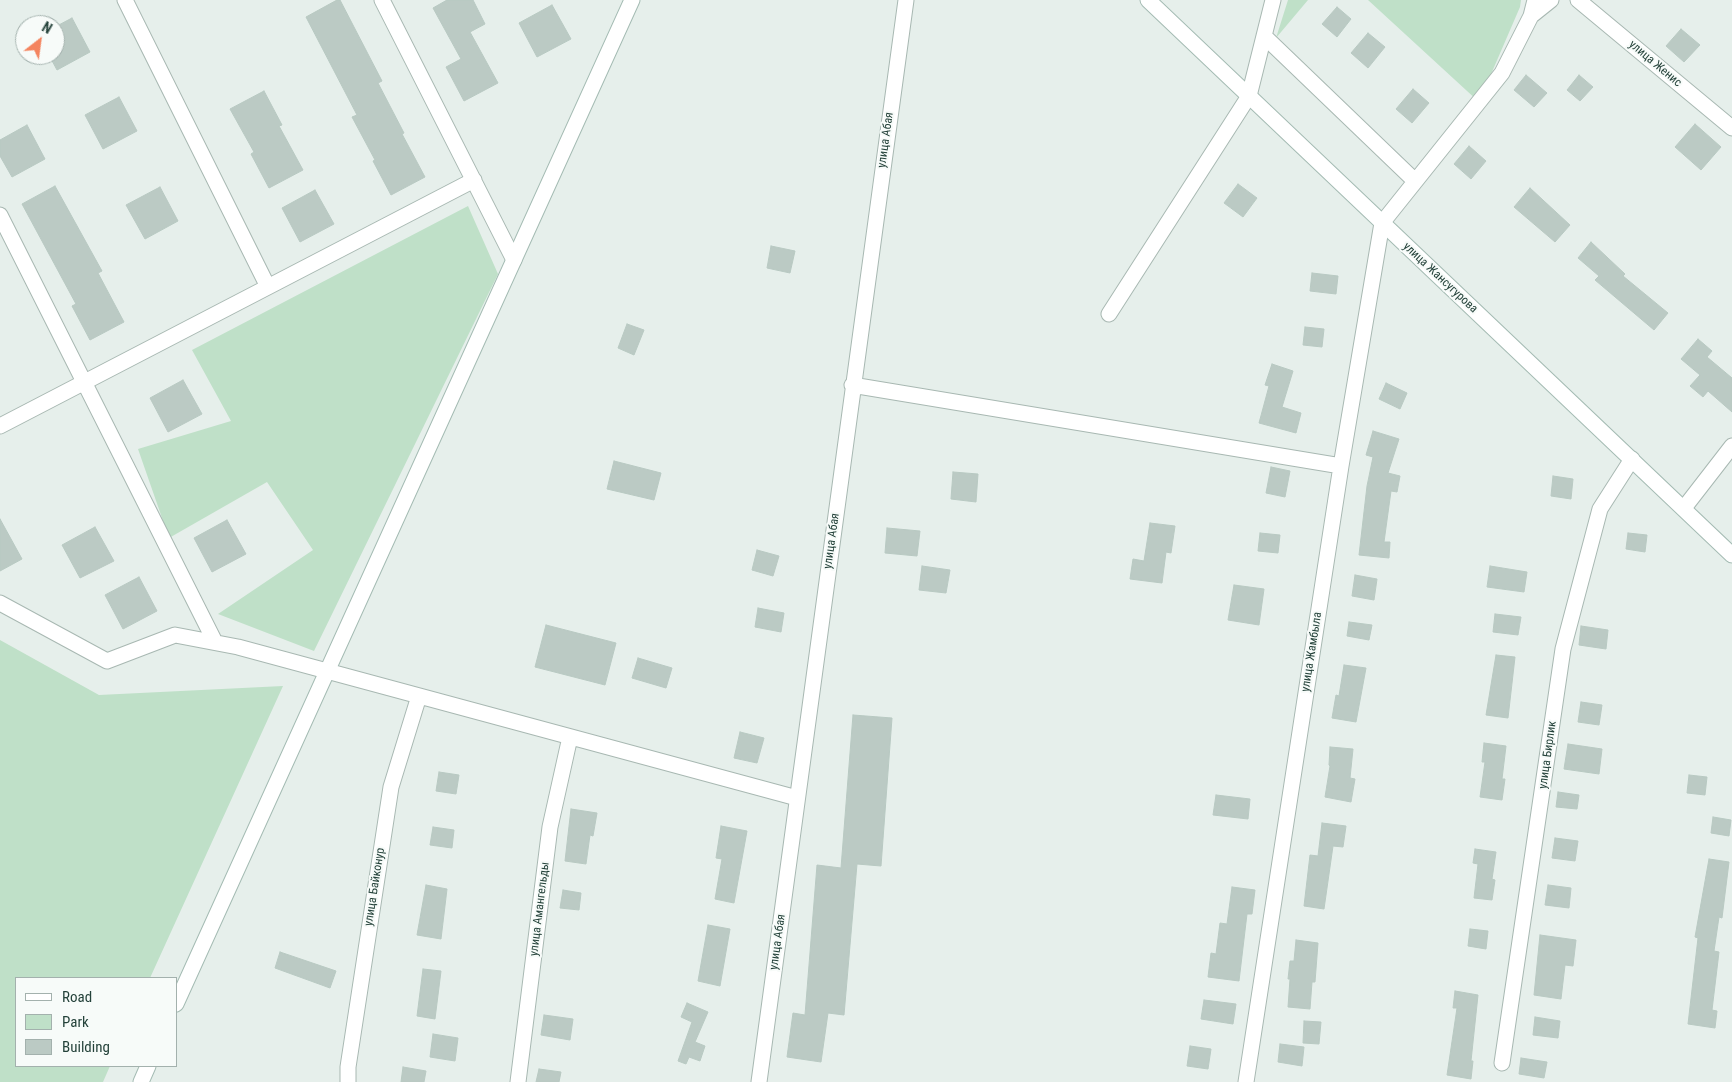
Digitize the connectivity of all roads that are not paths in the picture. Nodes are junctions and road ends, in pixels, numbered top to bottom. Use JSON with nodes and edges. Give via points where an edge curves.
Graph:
{"nodes":[{"id":1,"x":125,"y":0,"type":"edge"},
{"id":2,"x":382,"y":0,"type":"edge"},
{"id":3,"x":632,"y":0,"type":"edge"},
{"id":4,"x":906,"y":0,"type":"edge"},
{"id":5,"x":1148,"y":0,"type":"edge"},
{"id":6,"x":1273,"y":0,"type":"edge"},
{"id":7,"x":1534,"y":0,"type":"edge"},
{"id":8,"x":1552,"y":0,"type":"edge"},
{"id":9,"x":1578,"y":0,"type":"edge"},
{"id":10,"x":1532,"y":16,"type":"junction"},
{"id":11,"x":1264,"y":36,"type":"junction"},
{"id":12,"x":1249,"y":96,"type":"junction"},
{"id":13,"x":1732,"y":128,"type":"edge"},
{"id":14,"x":474,"y":180,"type":"junction"},
{"id":15,"x":1415,"y":181,"type":"junction"},
{"id":16,"x":0,"y":215,"type":"edge"},
{"id":17,"x":1382,"y":223,"type":"junction"},
{"id":18,"x":514,"y":260,"type":"junction"},
{"id":19,"x":268,"y":287,"type":"junction"},
{"id":20,"x":1109,"y":314,"type":"dead end"},
{"id":21,"x":84,"y":382,"type":"junction"},
{"id":22,"x":852,"y":385,"type":"junction"},
{"id":23,"x":0,"y":426,"type":"edge"},
{"id":24,"x":1732,"y":446,"type":"edge"},
{"id":25,"x":1632,"y":459,"type":"junction"},
{"id":26,"x":1341,"y":466,"type":"junction"},
{"id":27,"x":1684,"y":508,"type":"junction"},
{"id":28,"x":1732,"y":554,"type":"edge"},
{"id":29,"x":0,"y":603,"type":"edge"},
{"id":30,"x":215,"y":642,"type":"junction"},
{"id":31,"x":328,"y":671,"type":"junction"},
{"id":32,"x":418,"y":696,"type":"junction"},
{"id":33,"x":570,"y":737,"type":"junction"},
{"id":34,"x":797,"y":798,"type":"junction"},
{"id":35,"x":178,"y":1000,"type":"edge"},
{"id":36,"x":1502,"y":1063,"type":"dead end"},
{"id":37,"x":148,"y":1067,"type":"edge"},
{"id":38,"x":141,"y":1082,"type":"edge"},
{"id":39,"x":348,"y":1082,"type":"edge"},
{"id":40,"x":518,"y":1082,"type":"edge"},
{"id":41,"x":759,"y":1082,"type":"edge"},
{"id":42,"x":1246,"y":1082,"type":"edge"}],
"edges":[{"from":1,"to":19,"type":"street"},
{"from":2,"to":14,"type":"street"},
{"from":3,"to":18,"type":"street"},
{"from":4,"to":22,"type":"street","name":"улица Абая"},
{"from":5,"to":12,"type":"street","name":"улица Жансугурова"},
{"from":6,"to":11,"type":"street"},
{"from":7,"to":10,"type":"street"},
{"from":8,"to":10,"type":"street"},
{"from":9,"to":13,"type":"street","name":"улица Женис"},
{"from":10,"to":15,"type":"street","via":[[1502,73]]},
{"from":11,"to":12,"type":"street"},
{"from":11,"to":15,"type":"street"},
{"from":12,"to":17,"type":"street","name":"улица Жансугурова"},
{"from":12,"to":20,"type":"street"},
{"from":14,"to":18,"type":"street"},
{"from":14,"to":19,"type":"street"},
{"from":15,"to":17,"type":"street"},
{"from":16,"to":21,"type":"street"},
{"from":17,"to":25,"type":"street","name":"улица Жансугурова"},
{"from":17,"to":26,"type":"street","name":"улица Жамбыла"},
{"from":18,"to":31,"type":"street"},
{"from":19,"to":21,"type":"street"},
{"from":21,"to":23,"type":"street"},
{"from":21,"to":30,"type":"street"},
{"from":22,"to":26,"type":"street"},
{"from":22,"to":34,"type":"street","name":"улица Абая"},
{"from":24,"to":27,"type":"street"},
{"from":25,"to":27,"type":"street","name":"улица Жансугурова"},
{"from":25,"to":36,"type":"street","name":"улица Бирлик","via":[[1600,509],[1563,649]]},
{"from":26,"to":42,"type":"street","name":"улица Жамбыла"},
{"from":27,"to":28,"type":"street","name":"улица Жансугурова"},
{"from":29,"to":30,"type":"street","via":[[107,661],[175,635]]},
{"from":30,"to":31,"type":"street"},
{"from":31,"to":32,"type":"street"},
{"from":31,"to":35,"type":"street"},
{"from":32,"to":33,"type":"street"},
{"from":32,"to":39,"type":"street","name":"улица Байконур","via":[[391,787]]},
{"from":33,"to":34,"type":"street"},
{"from":33,"to":40,"type":"street","name":"улица Амангельды","via":[[550,827]]},
{"from":34,"to":41,"type":"street","name":"улица Абая"},
{"from":37,"to":38,"type":"street"}]}
